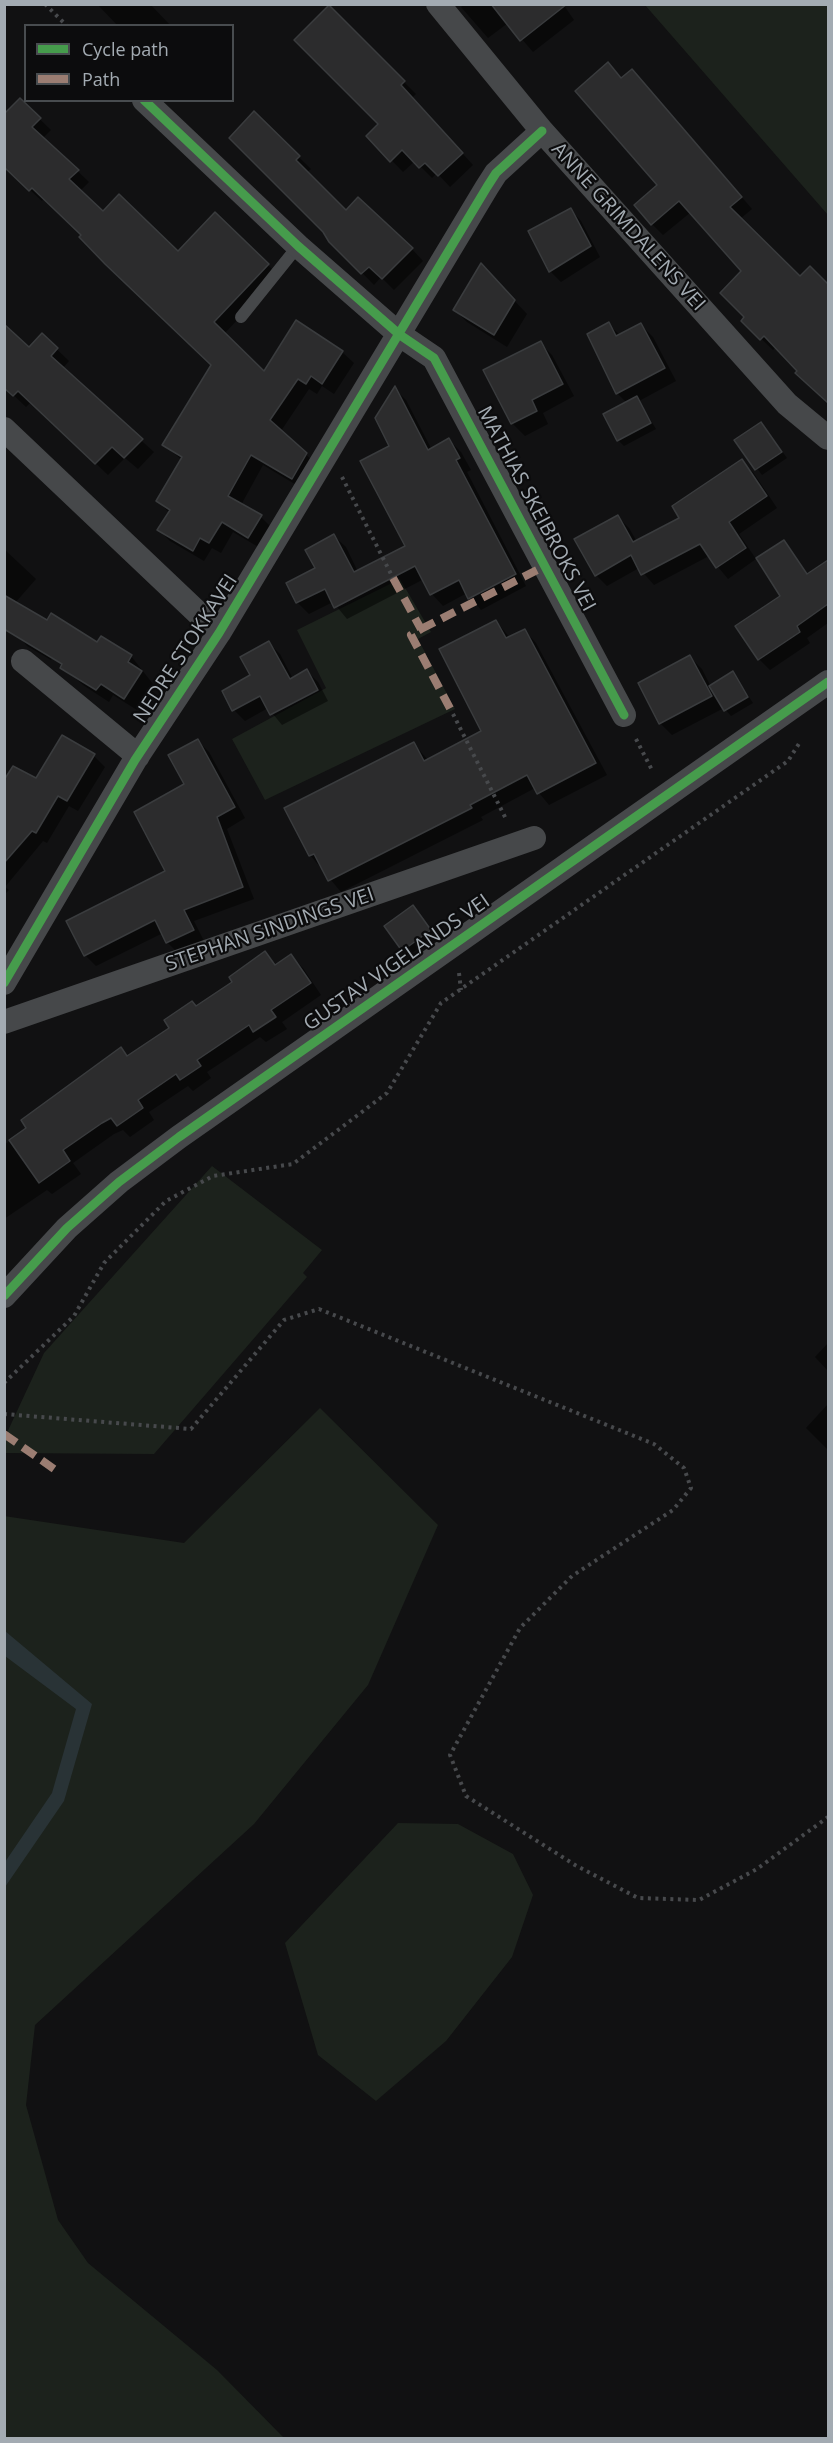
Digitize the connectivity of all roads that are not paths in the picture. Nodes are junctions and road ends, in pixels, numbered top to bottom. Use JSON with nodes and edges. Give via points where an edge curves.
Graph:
{"nodes":[{"id":1,"x":438,"y":4,"type":"edge"},
{"id":2,"x":146,"y":102,"type":"edge"},
{"id":3,"x":542,"y":131,"type":"junction"},
{"id":4,"x":298,"y":246,"type":"junction"},
{"id":5,"x":241,"y":316,"type":"dead end"},
{"id":6,"x":400,"y":335,"type":"junction"},
{"id":7,"x":4,"y":429,"type":"edge"},
{"id":8,"x":828,"y":438,"type":"edge"},
{"id":9,"x":219,"y":633,"type":"junction"},
{"id":10,"x":23,"y":661,"type":"dead end"},
{"id":11,"x":828,"y":682,"type":"edge"},
{"id":12,"x":624,"y":715,"type":"road end"},
{"id":13,"x":138,"y":756,"type":"junction"},
{"id":14,"x":526,"y":841,"type":"road end"},
{"id":15,"x":4,"y":983,"type":"edge"},
{"id":16,"x":4,"y":1022,"type":"edge"},
{"id":17,"x":4,"y":1296,"type":"edge"}],
"edges":[{"from":1,"to":3,"type":"street","name":"ANNE GRIMDALENS VEI"},
{"from":2,"to":4,"type":"street"},
{"from":3,"to":6,"type":"street","name":"NEDRE STOKKAVEI","via":[[496,173]]},
{"from":3,"to":8,"type":"street","name":"ANNE GRIMDALENS VEI","via":[[787,404]]},
{"from":4,"to":5,"type":"lane"},
{"from":4,"to":6,"type":"street"},
{"from":6,"to":9,"type":"street","name":"NEDRE STOKKAVEI"},
{"from":6,"to":12,"type":"street","name":"MATHIAS SKEIBROKS VEI","via":[[434,357]]},
{"from":7,"to":9,"type":"street","name":"NEDRE STOKKAVEI"},
{"from":9,"to":13,"type":"street","name":"NEDRE STOKKAVEI"},
{"from":10,"to":13,"type":"street","name":"NEDRE STOKKAVEI"},
{"from":11,"to":17,"type":"street","name":"GUSTAV VIGELANDS VEI","via":[[179,1137],[67,1228]]},
{"from":13,"to":15,"type":"street","name":"NEDRE STOKKAVEI"},
{"from":14,"to":16,"type":"street","name":"STEPHAN SINDINGS VEI"}]}
